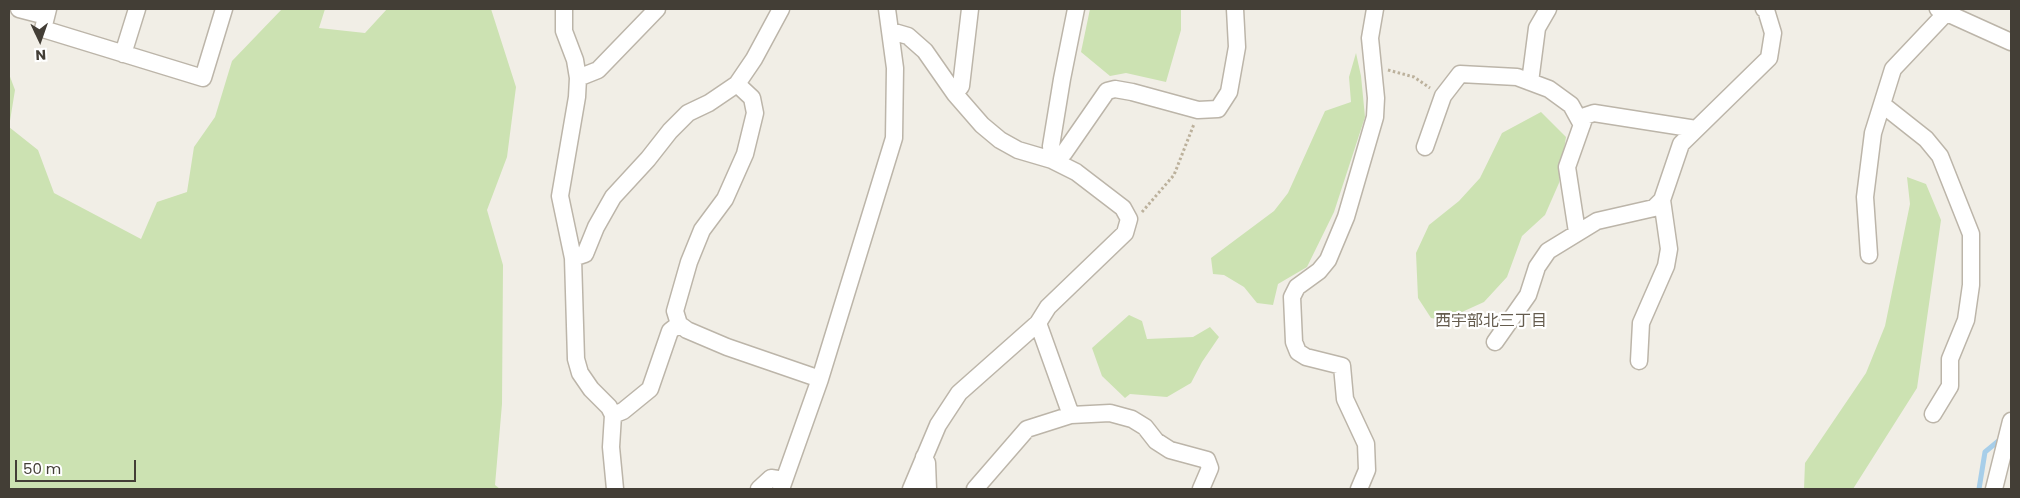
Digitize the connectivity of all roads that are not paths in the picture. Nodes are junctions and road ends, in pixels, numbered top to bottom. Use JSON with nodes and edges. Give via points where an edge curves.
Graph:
{"nodes":[{"id":1,"x":19,"y":9,"type":"edge"},
{"id":2,"x":137,"y":9,"type":"edge"},
{"id":3,"x":224,"y":9,"type":"edge"},
{"id":4,"x":564,"y":9,"type":"edge"},
{"id":5,"x":657,"y":9,"type":"edge"},
{"id":6,"x":781,"y":9,"type":"edge"},
{"id":7,"x":887,"y":9,"type":"edge"},
{"id":8,"x":970,"y":9,"type":"edge"},
{"id":9,"x":1076,"y":9,"type":"edge"},
{"id":10,"x":1235,"y":9,"type":"edge"},
{"id":11,"x":1375,"y":9,"type":"edge"},
{"id":12,"x":1548,"y":9,"type":"edge"},
{"id":13,"x":1764,"y":9,"type":"edge"},
{"id":14,"x":1942,"y":11,"type":"edge"},
{"id":15,"x":47,"y":12,"type":"edge"},
{"id":16,"x":891,"y":31,"type":"junction"},
{"id":17,"x":2011,"y":42,"type":"edge"},
{"id":18,"x":123,"y":54,"type":"junction"},
{"id":19,"x":578,"y":78,"type":"junction"},
{"id":20,"x":1530,"y":82,"type":"junction"},
{"id":21,"x":737,"y":84,"type":"junction"},
{"id":22,"x":955,"y":94,"type":"junction"},
{"id":23,"x":1883,"y":105,"type":"junction"},
{"id":24,"x":1582,"y":125,"type":"junction"},
{"id":25,"x":1696,"y":129,"type":"junction"},
{"id":26,"x":1425,"y":147,"type":"dead end"},
{"id":27,"x":1052,"y":160,"type":"junction"},
{"id":28,"x":1662,"y":200,"type":"junction"},
{"id":29,"x":1577,"y":232,"type":"junction"},
{"id":30,"x":1869,"y":255,"type":"dead end"},
{"id":31,"x":574,"y":258,"type":"junction"},
{"id":32,"x":1038,"y":323,"type":"junction"},
{"id":33,"x":679,"y":324,"type":"junction"},
{"id":34,"x":1495,"y":342,"type":"dead end"},
{"id":35,"x":1639,"y":361,"type":"dead end"},
{"id":36,"x":820,"y":380,"type":"junction"},
{"id":37,"x":1933,"y":414,"type":"dead end"},
{"id":38,"x":613,"y":415,"type":"junction"},
{"id":39,"x":1071,"y":415,"type":"junction"},
{"id":40,"x":2011,"y":421,"type":"edge"},
{"id":41,"x":924,"y":457,"type":"junction"},
{"id":42,"x":783,"y":485,"type":"edge"},
{"id":43,"x":615,"y":489,"type":"edge"},
{"id":44,"x":759,"y":489,"type":"edge"},
{"id":45,"x":911,"y":489,"type":"edge"},
{"id":46,"x":928,"y":489,"type":"edge"},
{"id":47,"x":975,"y":489,"type":"edge"},
{"id":48,"x":1201,"y":489,"type":"edge"},
{"id":49,"x":1359,"y":489,"type":"edge"},
{"id":50,"x":1994,"y":489,"type":"edge"}],
"edges":[{"from":1,"to":15,"type":"street"},
{"from":2,"to":18,"type":"street"},
{"from":3,"to":18,"type":"street","via":[[203,78]]},
{"from":4,"to":19,"type":"street","via":[[564,31]]},
{"from":5,"to":19,"type":"street","via":[[598,70]]},
{"from":6,"to":21,"type":"street","via":[[754,60]]},
{"from":7,"to":16,"type":"street"},
{"from":8,"to":22,"type":"street","via":[[961,86]]},
{"from":9,"to":27,"type":"street","via":[[1051,146]]},
{"from":10,"to":27,"type":"street","via":[[1238,47],[1229,92],[1218,109],[1198,110],[1132,92],[1107,91],[1064,153]]},
{"from":11,"to":49,"type":"street","via":[[1370,38],[1375,117],[1346,217],[1328,260],[1297,287],[1292,297],[1294,342],[1298,352],[1306,358],[1342,366],[1345,399],[1366,444],[1367,470]]},
{"from":12,"to":20,"type":"street","via":[[1537,28]]},
{"from":13,"to":25,"type":"street","via":[[1774,33],[1769,58]]},
{"from":14,"to":17,"type":"street"},
{"from":14,"to":23,"type":"street","via":[[1893,69]]},
{"from":15,"to":18,"type":"street","via":[[43,29]]},
{"from":16,"to":22,"type":"street","via":[[908,36],[925,51]]},
{"from":16,"to":36,"type":"street","via":[[896,103],[894,138]]},
{"from":19,"to":31,"type":"street","via":[[560,196]]},
{"from":20,"to":24,"type":"street","via":[[1549,89],[1571,105]]},
{"from":20,"to":26,"type":"street","via":[[1517,77],[1460,74],[1443,96]]},
{"from":21,"to":31,"type":"street","via":[[688,113],[670,131],[613,197],[585,254]]},
{"from":21,"to":33,"type":"street","via":[[752,98],[755,113],[745,154],[729,190],[702,230],[689,262],[676,304]]},
{"from":22,"to":27,"type":"street","via":[[1000,140],[1018,150]]},
{"from":23,"to":30,"type":"street","via":[[1873,133],[1866,197]]},
{"from":23,"to":37,"type":"street","via":[[1926,140],[1940,156],[1971,234],[1971,285],[1966,320],[1950,359],[1950,386]]},
{"from":24,"to":25,"type":"street","via":[[1585,116],[1594,113]]},
{"from":24,"to":29,"type":"street","via":[[1567,167]]},
{"from":25,"to":28,"type":"street","via":[[1681,144]]},
{"from":27,"to":32,"type":"street","via":[[1084,178],[1123,208],[1129,219],[1125,232],[1048,307]]},
{"from":28,"to":29,"type":"street","via":[[1654,208],[1597,221]]},
{"from":28,"to":35,"type":"street","via":[[1668,249],[1666,266],[1641,323]]},
{"from":29,"to":34,"type":"street","via":[[1548,251],[1537,267],[1528,295]]},
{"from":31,"to":38,"type":"street","via":[[576,359],[580,373]]},
{"from":32,"to":39,"type":"street"},
{"from":32,"to":41,"type":"street","via":[[959,393],[938,425]]},
{"from":33,"to":36,"type":"street","via":[[727,347]]},
{"from":33,"to":38,"type":"street","via":[[670,331],[650,390]]},
{"from":36,"to":42,"type":"street"},
{"from":38,"to":43,"type":"street","via":[[611,447]]},
{"from":39,"to":47,"type":"street","via":[[1027,429]]},
{"from":39,"to":48,"type":"street","via":[[1110,413],[1132,419],[1170,450],[1207,460],[1210,468]]},
{"from":40,"to":50,"type":"street"},
{"from":41,"to":45,"type":"street"},
{"from":41,"to":46,"type":"street"},
{"from":42,"to":44,"type":"street","via":[[771,478]]}]}
